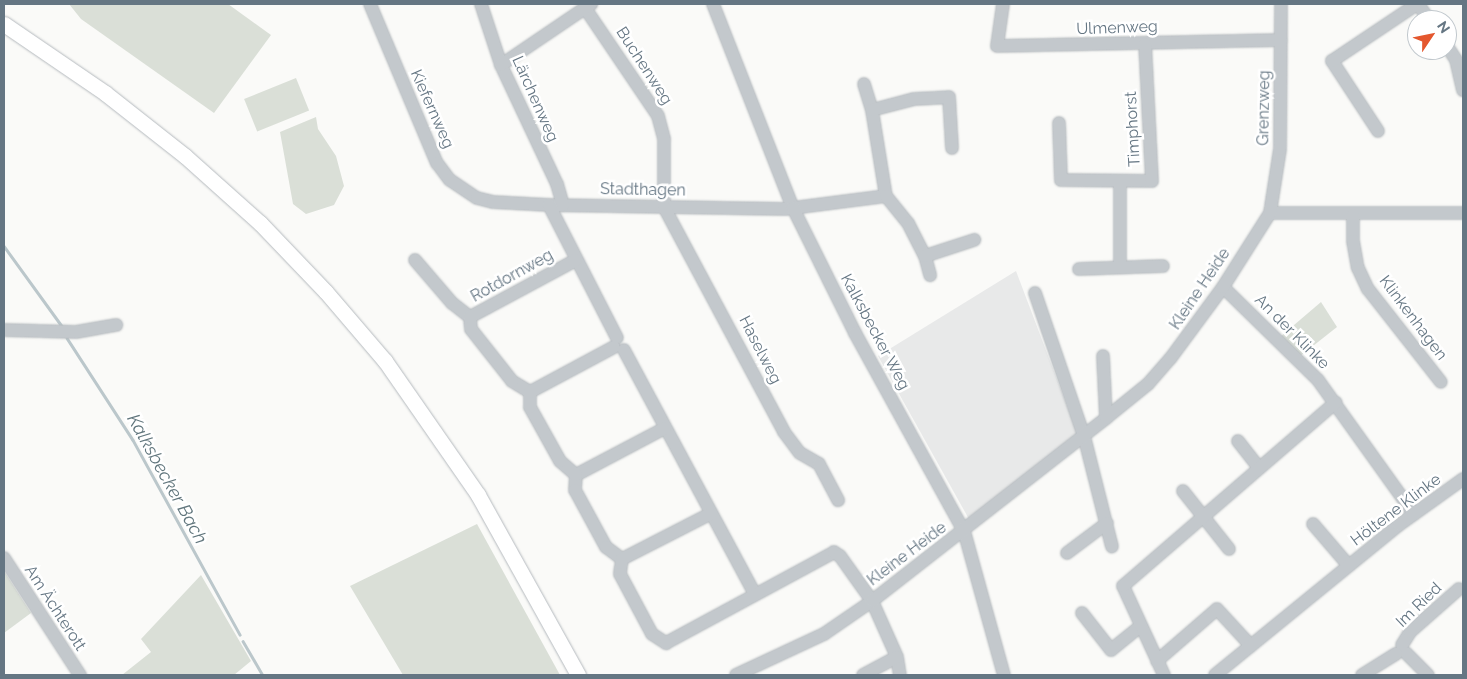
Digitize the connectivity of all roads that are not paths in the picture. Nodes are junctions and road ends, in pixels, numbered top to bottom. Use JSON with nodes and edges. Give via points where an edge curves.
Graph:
{"nodes":[{"id":1,"x":370,"y":4,"type":"edge"},
{"id":2,"x":481,"y":4,"type":"edge"},
{"id":3,"x":713,"y":4,"type":"edge"},
{"id":4,"x":1003,"y":4,"type":"edge"},
{"id":5,"x":1281,"y":4,"type":"edge"},
{"id":6,"x":1418,"y":4,"type":"edge"},
{"id":7,"x":588,"y":6,"type":"edge"},
{"id":8,"x":4,"y":24,"type":"edge"},
{"id":9,"x":1281,"y":40,"type":"junction"},
{"id":10,"x":1145,"y":44,"type":"junction"},
{"id":11,"x":1460,"y":58,"type":"edge"},
{"id":12,"x":501,"y":65,"type":"junction"},
{"id":13,"x":864,"y":84,"type":"dead end"},
{"id":14,"x":1463,"y":90,"type":"edge"},
{"id":15,"x":872,"y":110,"type":"junction"},
{"id":16,"x":1059,"y":123,"type":"dead end"},
{"id":17,"x":1378,"y":131,"type":"dead end"},
{"id":18,"x":952,"y":148,"type":"dead end"},
{"id":19,"x":1120,"y":180,"type":"junction"},
{"id":20,"x":886,"y":196,"type":"junction"},
{"id":21,"x":493,"y":202,"type":"joint"},
{"id":22,"x":549,"y":205,"type":"junction"},
{"id":23,"x":563,"y":205,"type":"junction"},
{"id":24,"x":664,"y":207,"type":"junction"},
{"id":25,"x":793,"y":208,"type":"junction"},
{"id":26,"x":1270,"y":213,"type":"junction"},
{"id":27,"x":1463,"y":213,"type":"edge"},
{"id":28,"x":1354,"y":214,"type":"junction"},
{"id":29,"x":974,"y":240,"type":"dead end"},
{"id":30,"x":925,"y":256,"type":"junction"},
{"id":31,"x":415,"y":260,"type":"dead end"},
{"id":32,"x":576,"y":260,"type":"junction"},
{"id":33,"x":1163,"y":266,"type":"dead end"},
{"id":34,"x":1120,"y":267,"type":"junction"},
{"id":35,"x":1079,"y":269,"type":"dead end"},
{"id":36,"x":930,"y":274,"type":"dead end"},
{"id":37,"x":1223,"y":287,"type":"junction"},
{"id":38,"x":1035,"y":293,"type":"dead end"},
{"id":39,"x":470,"y":318,"type":"junction"},
{"id":40,"x":116,"y":326,"type":"dead end"},
{"id":41,"x":4,"y":330,"type":"edge"},
{"id":42,"x":619,"y":345,"type":"junction"},
{"id":43,"x":1103,"y":356,"type":"dead end"},
{"id":44,"x":1441,"y":382,"type":"dead end"},
{"id":45,"x":530,"y":392,"type":"junction"},
{"id":46,"x":1336,"y":402,"type":"junction"},
{"id":47,"x":1106,"y":418,"type":"junction"},
{"id":48,"x":666,"y":428,"type":"junction"},
{"id":49,"x":1084,"y":436,"type":"junction"},
{"id":50,"x":1238,"y":441,"type":"dead end"},
{"id":51,"x":1259,"y":468,"type":"junction"},
{"id":52,"x":576,"y":475,"type":"junction"},
{"id":53,"x":1463,"y":479,"type":"edge"},
{"id":54,"x":1183,"y":491,"type":"dead end"},
{"id":55,"x":838,"y":500,"type":"dead end"},
{"id":56,"x":710,"y":514,"type":"junction"},
{"id":57,"x":1414,"y":514,"type":"junction"},
{"id":58,"x":1202,"y":517,"type":"junction"},
{"id":59,"x":1107,"y":523,"type":"junction"},
{"id":60,"x":1313,"y":524,"type":"dead end"},
{"id":61,"x":964,"y":531,"type":"junction"},
{"id":62,"x":1112,"y":547,"type":"dead end"},
{"id":63,"x":1230,"y":549,"type":"dead end"},
{"id":64,"x":1067,"y":553,"type":"dead end"},
{"id":65,"x":4,"y":558,"type":"edge"},
{"id":66,"x":622,"y":559,"type":"junction"},
{"id":67,"x":1349,"y":566,"type":"junction"},
{"id":68,"x":1459,"y":589,"type":"dead end"},
{"id":69,"x":755,"y":594,"type":"junction"},
{"id":70,"x":872,"y":601,"type":"junction"},
{"id":71,"x":1082,"y":613,"type":"dead end"},
{"id":72,"x":1141,"y":626,"type":"junction"},
{"id":73,"x":1251,"y":646,"type":"junction"},
{"id":74,"x":1401,"y":651,"type":"junction"},
{"id":75,"x":897,"y":657,"type":"junction"},
{"id":76,"x":1157,"y":661,"type":"junction"},
{"id":77,"x":80,"y":675,"type":"edge"},
{"id":78,"x":578,"y":675,"type":"edge"},
{"id":79,"x":736,"y":675,"type":"edge"},
{"id":80,"x":863,"y":675,"type":"edge"},
{"id":81,"x":900,"y":675,"type":"edge"},
{"id":82,"x":1004,"y":675,"type":"edge"},
{"id":83,"x":1164,"y":675,"type":"edge"},
{"id":84,"x":1216,"y":675,"type":"edge"},
{"id":85,"x":1362,"y":675,"type":"edge"},
{"id":86,"x":1428,"y":675,"type":"edge"}],
"edges":[{"from":1,"to":21,"type":"street","name":"Kiefernweg","via":[[437,163],[463,192]]},
{"from":2,"to":12,"type":"street","name":"Lärchenweg"},
{"from":3,"to":25,"type":"street","name":"Kalksbecker Weg"},
{"from":4,"to":10,"type":"street","name":"Ulmenweg","via":[[998,46]]},
{"from":5,"to":9,"type":"street","name":"Grenzweg"},
{"from":6,"to":17,"type":"street","via":[[1332,61]]},
{"from":7,"to":12,"type":"street"},
{"from":7,"to":24,"type":"street","name":"Buchenweg","via":[[658,116],[664,139]]},
{"from":8,"to":78,"type":"main road","via":[[105,93],[186,156],[260,223],[326,292],[385,361],[473,487]]},
{"from":9,"to":10,"type":"street","name":"Ulmenweg"},
{"from":9,"to":26,"type":"street","name":"Grenzweg","via":[[1280,149]]},
{"from":10,"to":19,"type":"street","name":"Timphorst","via":[[1152,181]]},
{"from":11,"to":14,"type":"street"},
{"from":12,"to":23,"type":"street","name":"Lärchenweg","via":[[557,184]]},
{"from":13,"to":15,"type":"street"},
{"from":15,"to":18,"type":"street","via":[[914,98],[949,97]]},
{"from":15,"to":20,"type":"street"},
{"from":16,"to":19,"type":"street","name":"Timphorst","via":[[1061,180]]},
{"from":19,"to":34,"type":"street","name":"Timphorst"},
{"from":20,"to":25,"type":"street","name":"Stadthagen"},
{"from":20,"to":30,"type":"street","via":[[908,223]]},
{"from":21,"to":22,"type":"street","name":"Stadthagen"},
{"from":22,"to":23,"type":"street","name":"Stadthagen"},
{"from":22,"to":32,"type":"street","name":"Rotdornweg"},
{"from":23,"to":24,"type":"street","name":"Stadthagen"},
{"from":24,"to":25,"type":"street","name":"Stadthagen"},
{"from":24,"to":55,"type":"street","name":"Haselweg","via":[[784,432],[800,452],[819,464]]},
{"from":25,"to":61,"type":"street","name":"Kalksbecker Weg","via":[[855,333]]},
{"from":26,"to":28,"type":"street"},
{"from":26,"to":37,"type":"street","name":"Kleine Heide"},
{"from":27,"to":28,"type":"street"},
{"from":28,"to":44,"type":"street","name":"Klinkenhagen","via":[[1353,241],[1358,268],[1368,289]]},
{"from":29,"to":30,"type":"street"},
{"from":30,"to":36,"type":"street"},
{"from":31,"to":39,"type":"street","via":[[452,303]]},
{"from":32,"to":39,"type":"street","name":"Rotdornweg"},
{"from":32,"to":42,"type":"street","name":"Rotdornweg"},
{"from":33,"to":34,"type":"street"},
{"from":34,"to":35,"type":"street"},
{"from":37,"to":46,"type":"street","name":"An der Klinke","via":[[1298,359]]},
{"from":37,"to":47,"type":"street","name":"Kleine Heide","via":[[1165,366]]},
{"from":38,"to":49,"type":"street"},
{"from":39,"to":45,"type":"street","name":"Rotdornweg","via":[[471,328],[506,373]]},
{"from":40,"to":41,"type":"street","via":[[76,332]]},
{"from":42,"to":45,"type":"street"},
{"from":42,"to":48,"type":"street","name":"Rotdornweg"},
{"from":43,"to":47,"type":"street"},
{"from":45,"to":52,"type":"street","via":[[530,407],[555,453]]},
{"from":46,"to":51,"type":"street"},
{"from":46,"to":57,"type":"street","name":"An der Klinke"},
{"from":47,"to":49,"type":"street","name":"Kleine Heide"},
{"from":48,"to":52,"type":"street"},
{"from":48,"to":56,"type":"street","name":"Rotdornweg"},
{"from":49,"to":59,"type":"street"},
{"from":49,"to":61,"type":"street","name":"Kleine Heide"},
{"from":50,"to":51,"type":"street"},
{"from":51,"to":58,"type":"street"},
{"from":52,"to":66,"type":"street","via":[[575,490],[606,547]]},
{"from":53,"to":57,"type":"street","name":"Höltene Klinke"},
{"from":54,"to":58,"type":"street"},
{"from":56,"to":66,"type":"street"},
{"from":56,"to":69,"type":"street","name":"Rotdornweg"},
{"from":57,"to":67,"type":"street","name":"Höltene Klinke"},
{"from":58,"to":63,"type":"street"},
{"from":58,"to":72,"type":"street","via":[[1123,586]]},
{"from":59,"to":62,"type":"street"},
{"from":59,"to":64,"type":"street"},
{"from":60,"to":67,"type":"street","name":"Höltene Klinke"},
{"from":61,"to":70,"type":"street","name":"Kleine Heide"},
{"from":61,"to":82,"type":"street","name":"Kalksbecker Weg"},
{"from":65,"to":77,"type":"street","name":"Am Ächterott"},
{"from":66,"to":69,"type":"street","via":[[620,574],[634,601],[652,634],[666,643]]},
{"from":67,"to":73,"type":"street","name":"Höltene Klinke"},
{"from":68,"to":74,"type":"street","name":"Im Ried","via":[[1410,632]]},
{"from":69,"to":70,"type":"street","via":[[834,552]]},
{"from":70,"to":75,"type":"street"},
{"from":70,"to":79,"type":"street","name":"Kleine Heide","via":[[824,634]]},
{"from":71,"to":72,"type":"street","via":[[1111,650]]},
{"from":72,"to":76,"type":"street"},
{"from":73,"to":76,"type":"street","via":[[1217,609]]},
{"from":73,"to":84,"type":"street","name":"Höltene Klinke"},
{"from":74,"to":85,"type":"street","name":"Im Ried"},
{"from":74,"to":86,"type":"street","name":"Im Ried"},
{"from":75,"to":80,"type":"street"},
{"from":75,"to":81,"type":"street"},
{"from":76,"to":83,"type":"street"}]}
